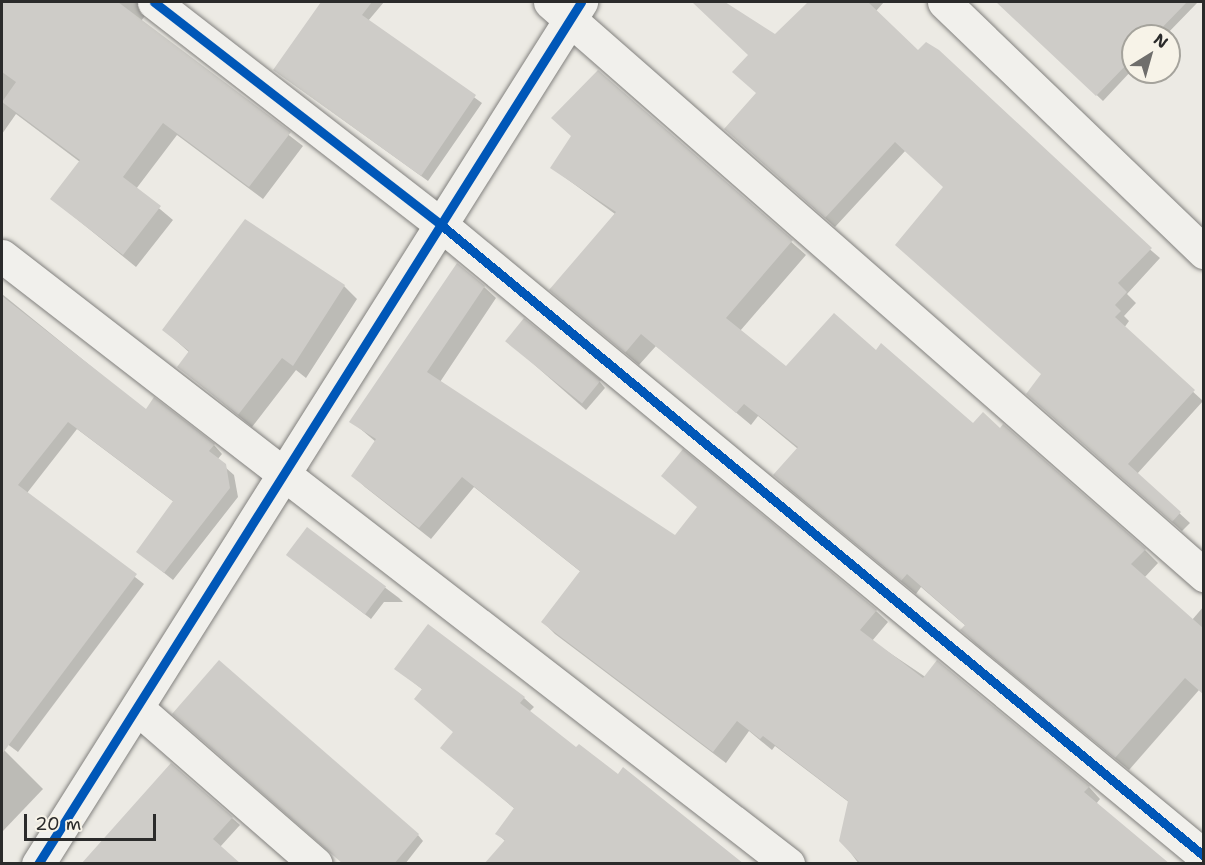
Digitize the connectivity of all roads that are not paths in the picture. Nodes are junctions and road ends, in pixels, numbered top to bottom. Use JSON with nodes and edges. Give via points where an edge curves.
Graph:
{"nodes":[{"id":1,"x":154,"y":2,"type":"edge"},
{"id":2,"x":944,"y":2,"type":"edge"},
{"id":3,"x":567,"y":7,"type":"edge"},
{"id":4,"x":440,"y":224,"type":"junction"},
{"id":5,"x":1203,"y":252,"type":"edge"},
{"id":6,"x":2,"y":256,"type":"edge"},
{"id":7,"x":282,"y":472,"type":"junction"},
{"id":8,"x":1203,"y":575,"type":"edge"},
{"id":9,"x":137,"y":708,"type":"junction"},
{"id":10,"x":1203,"y":856,"type":"edge"},
{"id":11,"x":38,"y":864,"type":"edge"},
{"id":12,"x":316,"y":864,"type":"edge"},
{"id":13,"x":788,"y":864,"type":"edge"}],
"edges":[{"from":1,"to":4,"type":"street"},
{"from":2,"to":5,"type":"street"},
{"from":3,"to":4,"type":"street"},
{"from":3,"to":8,"type":"street"},
{"from":4,"to":7,"type":"street"},
{"from":4,"to":10,"type":"street"},
{"from":6,"to":7,"type":"street"},
{"from":7,"to":9,"type":"street"},
{"from":7,"to":13,"type":"street"},
{"from":9,"to":11,"type":"street"},
{"from":9,"to":12,"type":"street"}]}
